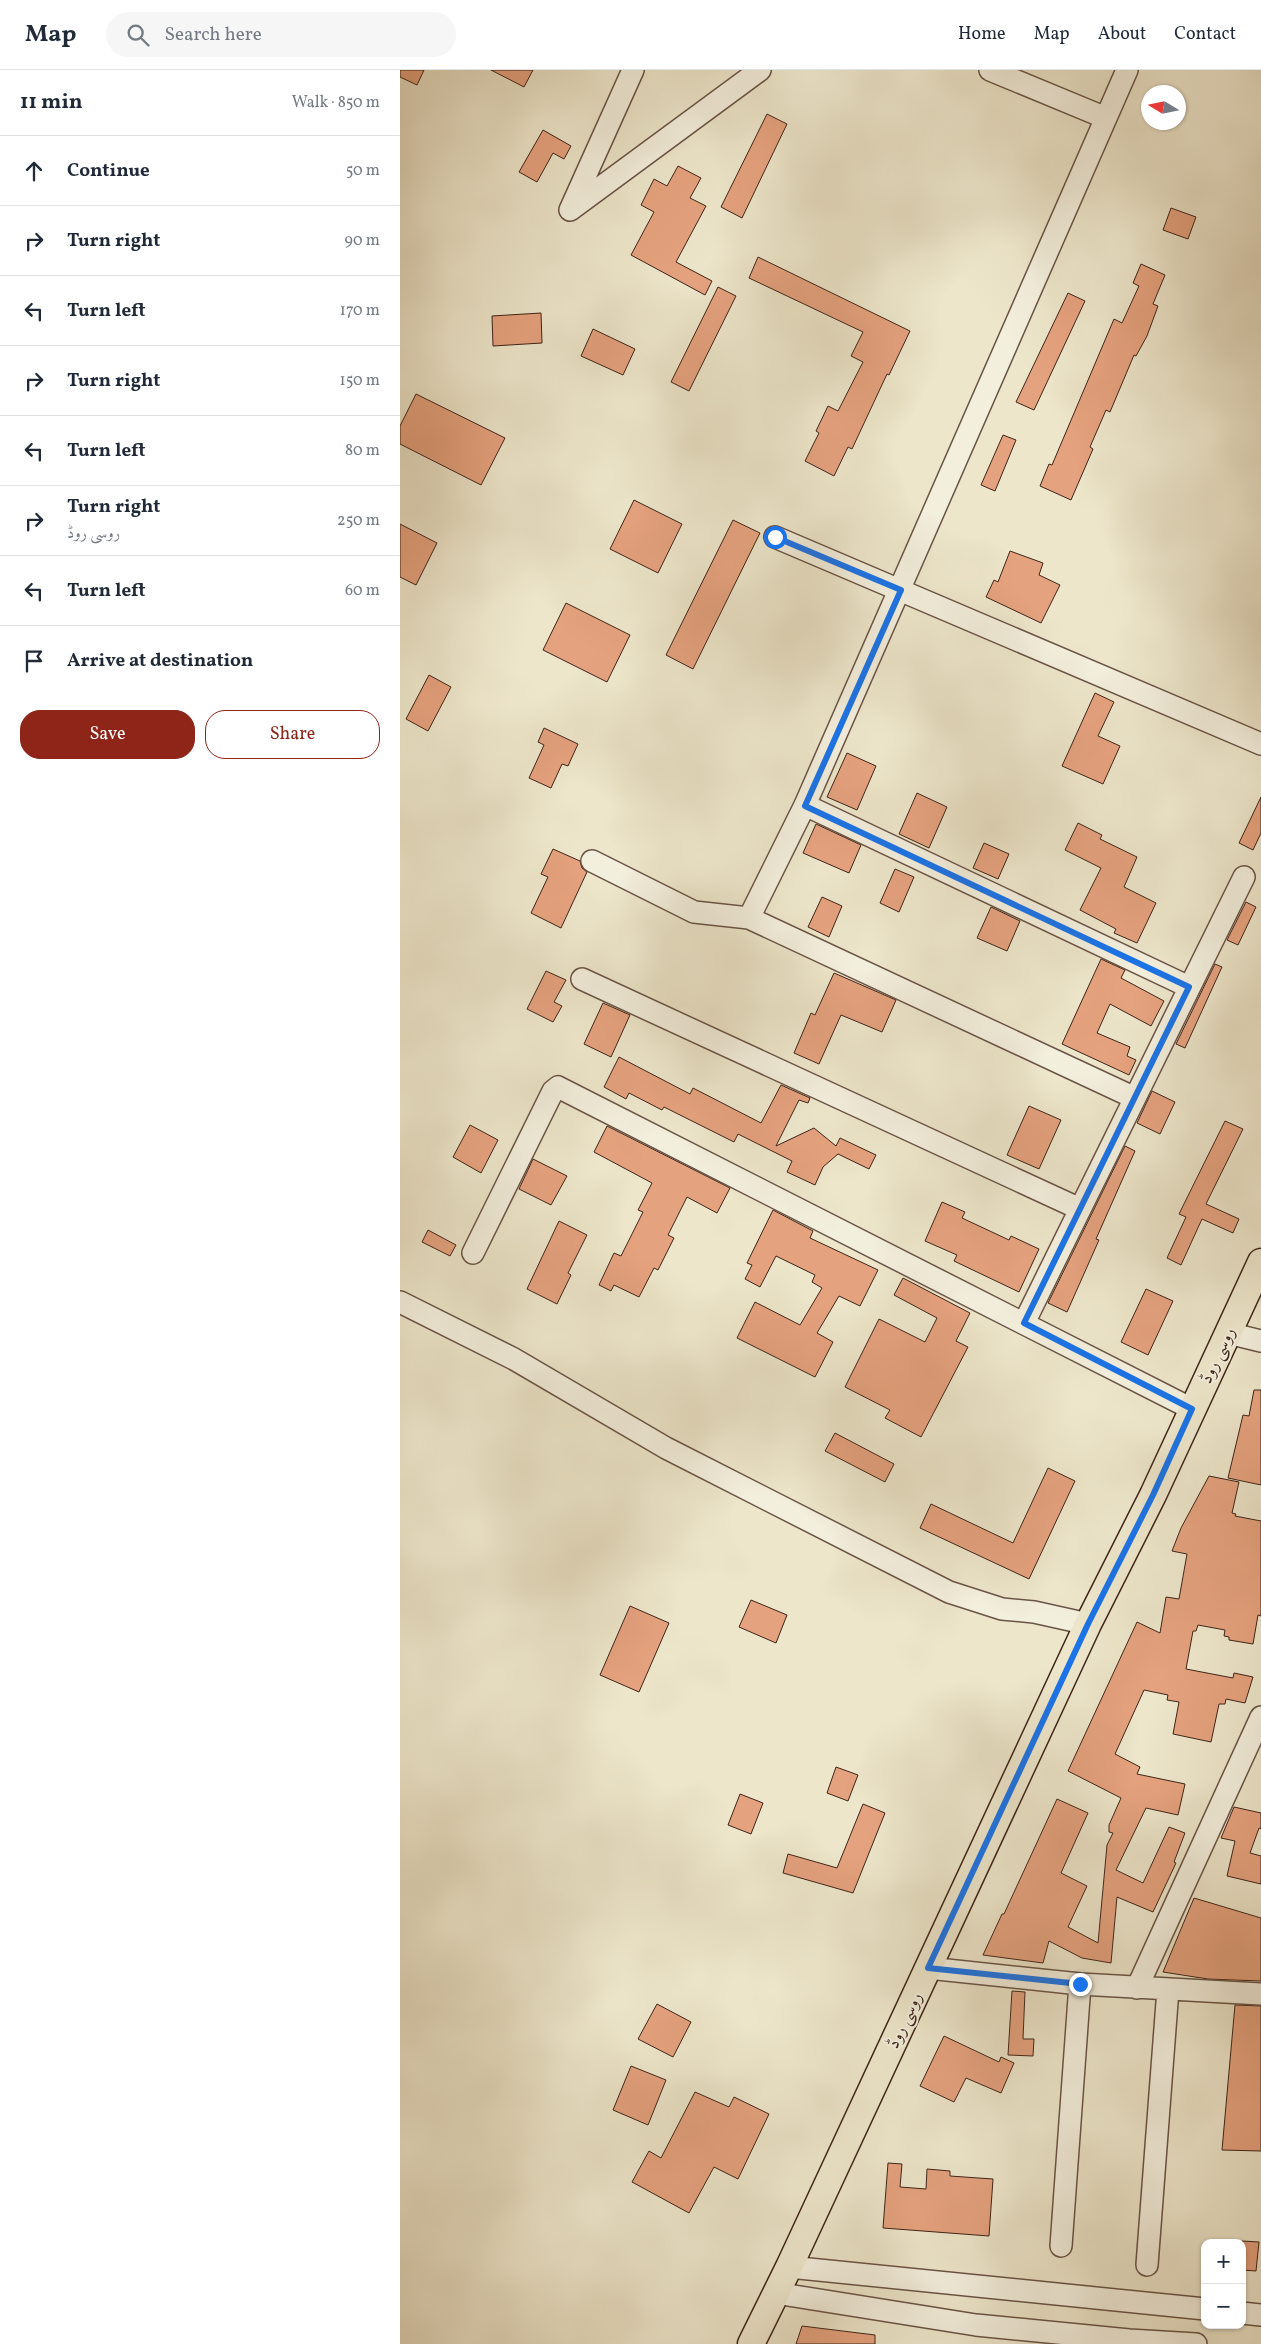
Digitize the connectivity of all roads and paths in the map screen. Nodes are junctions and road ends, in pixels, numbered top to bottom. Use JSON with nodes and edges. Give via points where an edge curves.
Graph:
{"nodes":[{"id":1,"x":633,"y":70,"type":"edge"},
{"id":2,"x":760,"y":70,"type":"edge"},
{"id":3,"x":990,"y":70,"type":"edge"},
{"id":4,"x":1127,"y":70,"type":"edge"},
{"id":5,"x":1106,"y":118,"type":"junction"},
{"id":6,"x":775,"y":537,"type":"dead end"},
{"id":7,"x":901,"y":590,"type":"junction"},
{"id":8,"x":1261,"y":744,"type":"edge"},
{"id":9,"x":805,"y":806,"type":"junction"},
{"id":10,"x":592,"y":861,"type":"dead end"},
{"id":11,"x":1244,"y":877,"type":"dead end"},
{"id":12,"x":749,"y":918,"type":"junction"},
{"id":13,"x":582,"y":979,"type":"dead end"},
{"id":14,"x":1189,"y":987,"type":"junction"},
{"id":15,"x":1134,"y":1098,"type":"junction"},
{"id":16,"x":1080,"y":1208,"type":"junction"},
{"id":17,"x":473,"y":1253,"type":"dead end"},
{"id":18,"x":1261,"y":1262,"type":"edge"},
{"id":19,"x":400,"y":1302,"type":"edge"},
{"id":20,"x":1024,"y":1323,"type":"junction"},
{"id":21,"x":1228,"y":1333,"type":"junction"},
{"id":22,"x":1261,"y":1340,"type":"edge"},
{"id":23,"x":1192,"y":1409,"type":"junction"},
{"id":24,"x":1088,"y":1624,"type":"junction"},
{"id":25,"x":1261,"y":1717,"type":"edge"},
{"id":26,"x":928,"y":1968,"type":"junction"},
{"id":27,"x":1080,"y":1984,"type":"junction"},
{"id":28,"x":1136,"y":1988,"type":"junction"},
{"id":29,"x":1168,"y":1989,"type":"junction"},
{"id":30,"x":1261,"y":1994,"type":"edge"},
{"id":31,"x":1061,"y":2246,"type":"dead end"},
{"id":32,"x":1147,"y":2265,"type":"dead end"},
{"id":33,"x":789,"y":2267,"type":"junction"},
{"id":34,"x":776,"y":2293,"type":"junction"},
{"id":35,"x":1201,"y":2309,"type":"edge"},
{"id":36,"x":1246,"y":2313,"type":"edge"},
{"id":37,"x":1261,"y":2315,"type":"edge"},
{"id":38,"x":975,"y":2334,"type":"edge"},
{"id":39,"x":1129,"y":2342,"type":"edge"},
{"id":40,"x":750,"y":2344,"type":"edge"},
{"id":41,"x":1196,"y":2344,"type":"edge"}],
"edges":[{"from":1,"to":2,"type":"street","via":[[570,210]]},
{"from":3,"to":5,"type":"street"},
{"from":4,"to":5,"type":"street"},
{"from":5,"to":7,"type":"street"},
{"from":6,"to":7,"type":"street"},
{"from":7,"to":8,"type":"street"},
{"from":7,"to":9,"type":"street"},
{"from":9,"to":12,"type":"street"},
{"from":9,"to":14,"type":"street"},
{"from":10,"to":12,"type":"street","via":[[694,912]]},
{"from":11,"to":14,"type":"street"},
{"from":12,"to":15,"type":"street"},
{"from":13,"to":16,"type":"street"},
{"from":14,"to":15,"type":"street"},
{"from":15,"to":16,"type":"street"},
{"from":16,"to":20,"type":"street"},
{"from":17,"to":20,"type":"street","via":[[553,1090],[558,1087]]},
{"from":18,"to":21,"type":"main road","name":"روسی روڈ"},
{"from":19,"to":24,"type":"street","via":[[514,1359],[666,1448],[949,1592],[1002,1609],[1034,1612]]},
{"from":20,"to":23,"type":"street"},
{"from":21,"to":22,"type":"street"},
{"from":21,"to":23,"type":"main road","name":"روسی روڈ"},
{"from":23,"to":24,"type":"main road","name":"روسی روڈ"},
{"from":24,"to":26,"type":"main road","name":"روسی روڈ"},
{"from":25,"to":28,"type":"street"},
{"from":26,"to":27,"type":"street"},
{"from":26,"to":33,"type":"main road","name":"روسی روڈ"},
{"from":27,"to":28,"type":"street"},
{"from":27,"to":31,"type":"street"},
{"from":28,"to":29,"type":"street"},
{"from":29,"to":30,"type":"street"},
{"from":29,"to":32,"type":"street"},
{"from":33,"to":34,"type":"main road","name":"روسی روڈ"},
{"from":33,"to":35,"type":"street"},
{"from":34,"to":38,"type":"street"},
{"from":34,"to":40,"type":"main road","name":"روسی روڈ"},
{"from":36,"to":37,"type":"street"},
{"from":38,"to":39,"type":"street"},
{"from":39,"to":41,"type":"street"}]}
